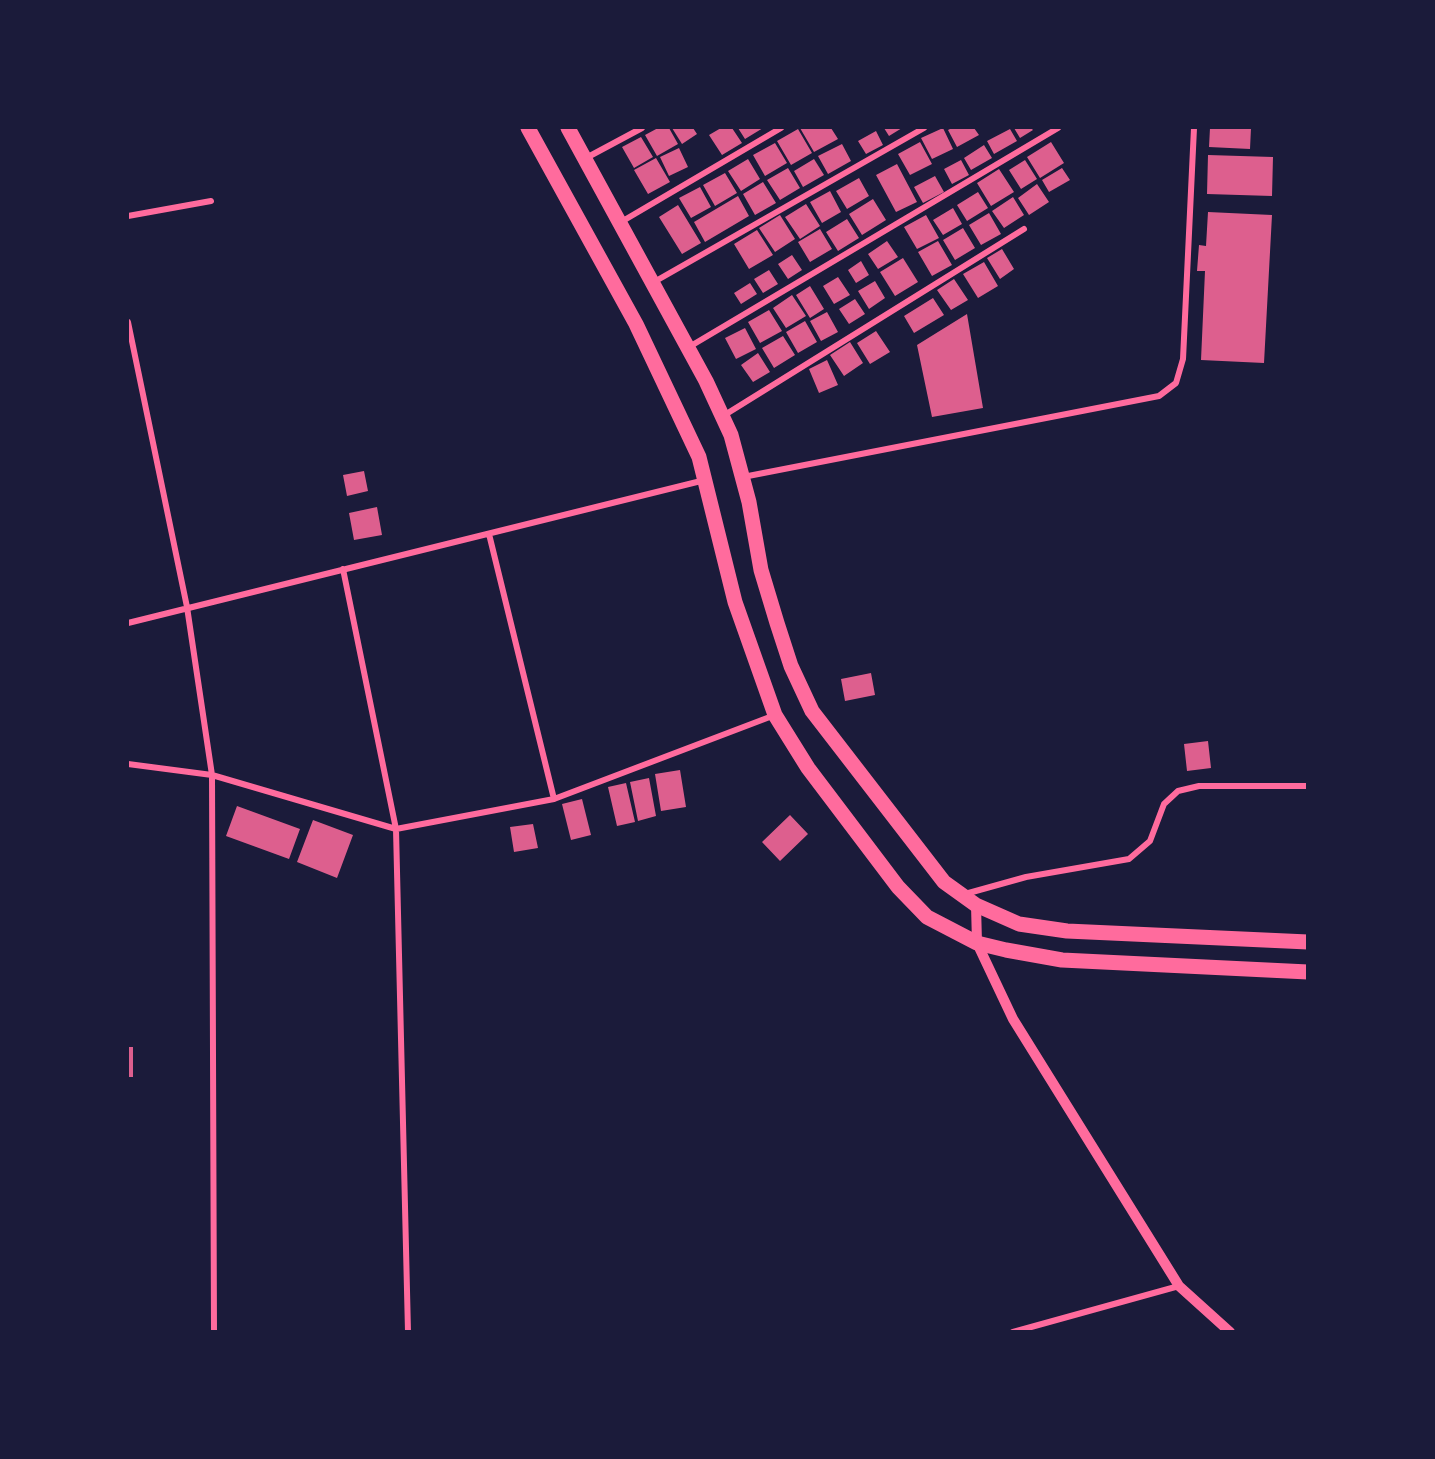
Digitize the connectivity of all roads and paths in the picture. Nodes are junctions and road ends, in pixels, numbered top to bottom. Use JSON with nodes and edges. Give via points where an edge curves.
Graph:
{"nodes":[{"id":1,"x":528,"y":128,"type":"edge"},
{"id":2,"x":568,"y":128,"type":"edge"},
{"id":3,"x":642,"y":128,"type":"edge"},
{"id":4,"x":781,"y":128,"type":"edge"},
{"id":5,"x":924,"y":128,"type":"edge"},
{"id":6,"x":1058,"y":128,"type":"edge"},
{"id":7,"x":1194,"y":128,"type":"edge"},
{"id":8,"x":585,"y":158,"type":"junction"},
{"id":9,"x":211,"y":201,"type":"dead end"},
{"id":10,"x":128,"y":216,"type":"edge"},
{"id":11,"x":621,"y":223,"type":"junction"},
{"id":12,"x":1024,"y":229,"type":"dead end"},
{"id":13,"x":653,"y":282,"type":"junction"},
{"id":14,"x":128,"y":322,"type":"edge"},
{"id":15,"x":688,"y":347,"type":"junction"},
{"id":16,"x":723,"y":416,"type":"junction"},
{"id":17,"x":743,"y":477,"type":"junction"},
{"id":18,"x":705,"y":480,"type":"junction"},
{"id":19,"x":489,"y":534,"type":"junction"},
{"id":20,"x":343,"y":569,"type":"junction"},
{"id":21,"x":187,"y":607,"type":"junction"},
{"id":22,"x":128,"y":623,"type":"edge"},
{"id":23,"x":775,"y":715,"type":"junction"},
{"id":24,"x":128,"y":764,"type":"edge"},
{"id":25,"x":212,"y":775,"type":"junction"},
{"id":26,"x":1308,"y":786,"type":"edge"},
{"id":27,"x":554,"y":799,"type":"junction"},
{"id":28,"x":396,"y":829,"type":"junction"},
{"id":29,"x":962,"y":896,"type":"junction"},
{"id":30,"x":976,"y":905,"type":"junction"},
{"id":31,"x":1308,"y":942,"type":"edge"},
{"id":32,"x":977,"y":943,"type":"junction"},
{"id":33,"x":1308,"y":972,"type":"edge"},
{"id":34,"x":1179,"y":1286,"type":"junction"},
{"id":35,"x":214,"y":1332,"type":"edge"},
{"id":36,"x":408,"y":1332,"type":"edge"},
{"id":37,"x":1013,"y":1332,"type":"edge"},
{"id":38,"x":1230,"y":1332,"type":"edge"}],
"edges":[{"from":1,"to":18,"type":"main road","via":[[646,344],[684,420]]},
{"from":2,"to":8,"type":"main road"},
{"from":3,"to":8,"type":"street"},
{"from":4,"to":11,"type":"street"},
{"from":5,"to":13,"type":"street"},
{"from":6,"to":15,"type":"street"},
{"from":7,"to":17,"type":"street","via":[[1183,360],[1176,383],[1159,396]]},
{"from":8,"to":11,"type":"main road"},
{"from":9,"to":10,"type":"street"},
{"from":11,"to":13,"type":"main road"},
{"from":12,"to":16,"type":"street"},
{"from":13,"to":15,"type":"main road"},
{"from":14,"to":21,"type":"street"},
{"from":15,"to":16,"type":"main road"},
{"from":16,"to":17,"type":"main road"},
{"from":17,"to":29,"type":"main road","via":[[761,570],[791,666],[812,711],[944,882]]},
{"from":18,"to":19,"type":"street"},
{"from":18,"to":23,"type":"main road","via":[[735,602]]},
{"from":19,"to":20,"type":"street"},
{"from":19,"to":27,"type":"street"},
{"from":20,"to":21,"type":"street"},
{"from":20,"to":28,"type":"street"},
{"from":21,"to":22,"type":"street"},
{"from":21,"to":25,"type":"street"},
{"from":23,"to":27,"type":"street"},
{"from":23,"to":32,"type":"main road","via":[[808,768],[898,887],[927,917]]},
{"from":24,"to":25,"type":"street"},
{"from":25,"to":28,"type":"street"},
{"from":25,"to":35,"type":"street"},
{"from":26,"to":29,"type":"street","via":[[1199,786],[1178,791],[1164,804],[1150,841],[1129,859],[1026,877]]},
{"from":27,"to":28,"type":"street"},
{"from":28,"to":36,"type":"street"},
{"from":29,"to":30,"type":"main road"},
{"from":30,"to":31,"type":"main road","via":[[1019,924],[1067,931]]},
{"from":30,"to":32,"type":"street"},
{"from":32,"to":33,"type":"main road","via":[[1062,960]]},
{"from":32,"to":34,"type":"street","via":[[1013,1019]]},
{"from":34,"to":37,"type":"street"},
{"from":34,"to":38,"type":"street"}]}
